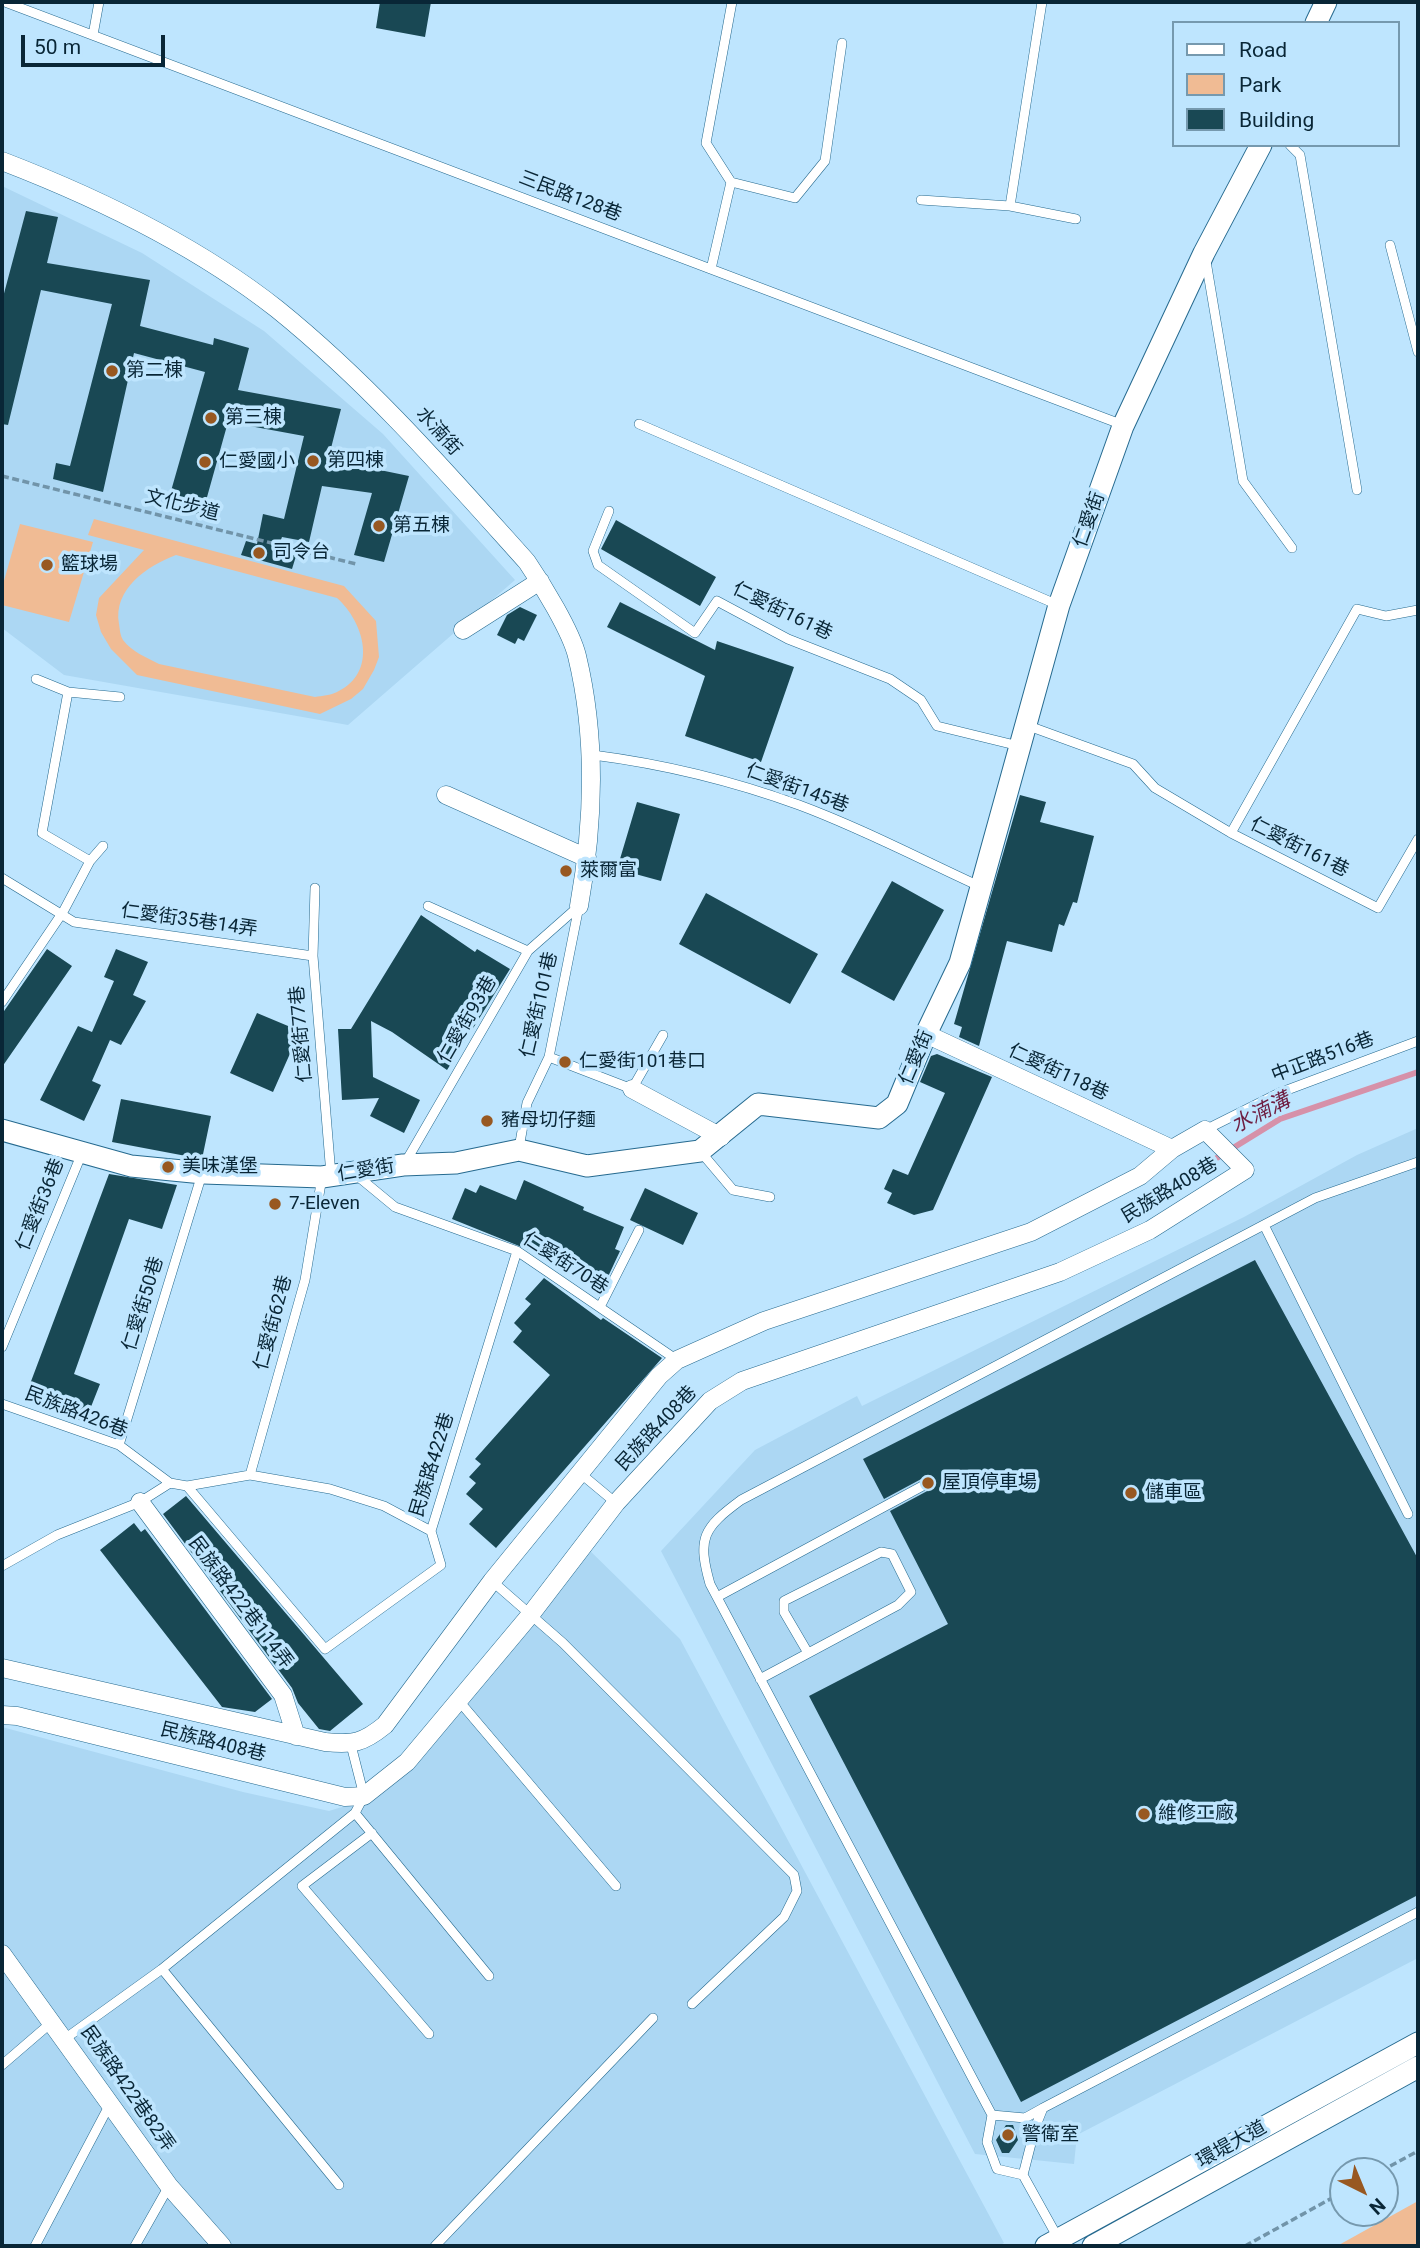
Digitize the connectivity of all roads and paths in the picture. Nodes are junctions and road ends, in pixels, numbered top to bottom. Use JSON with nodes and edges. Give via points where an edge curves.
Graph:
{"nodes":[{"id":1,"x":5,"y":2,"type":"edge"},
{"id":2,"x":99,"y":2,"type":"edge"},
{"id":3,"x":732,"y":2,"type":"edge"},
{"id":4,"x":1042,"y":2,"type":"edge"},
{"id":5,"x":1325,"y":2,"type":"edge"},
{"id":6,"x":1318,"y":21,"type":"edge"},
{"id":7,"x":93,"y":35,"type":"junction"},
{"id":8,"x":842,"y":43,"type":"dead end"},
{"id":9,"x":1260,"y":147,"type":"edge"},
{"id":10,"x":1292,"y":147,"type":"edge"},
{"id":11,"x":2,"y":161,"type":"edge"},
{"id":12,"x":731,"y":182,"type":"junction"},
{"id":13,"x":921,"y":200,"type":"dead end"},
{"id":14,"x":1010,"y":205,"type":"junction"},
{"id":15,"x":1076,"y":219,"type":"dead end"},
{"id":16,"x":1390,"y":245,"type":"dead end"},
{"id":17,"x":1204,"y":253,"type":"junction"},
{"id":18,"x":711,"y":269,"type":"junction"},
{"id":19,"x":1418,"y":352,"type":"edge"},
{"id":20,"x":639,"y":424,"type":"dead end"},
{"id":21,"x":1123,"y":426,"type":"junction"},
{"id":22,"x":2,"y":476,"type":"edge"},
{"id":23,"x":1357,"y":490,"type":"dead end"},
{"id":24,"x":609,"y":511,"type":"dead end"},
{"id":25,"x":1293,"y":548,"type":"dead end"},
{"id":26,"x":356,"y":564,"type":"dead end"},
{"id":27,"x":540,"y":581,"type":"junction"},
{"id":28,"x":1059,"y":605,"type":"junction"},
{"id":29,"x":1418,"y":610,"type":"edge"},
{"id":30,"x":463,"y":630,"type":"dead end"},
{"id":31,"x":36,"y":679,"type":"dead end"},
{"id":32,"x":68,"y":692,"type":"junction"},
{"id":33,"x":120,"y":697,"type":"dead end"},
{"id":34,"x":1025,"y":724,"type":"junction"},
{"id":35,"x":1019,"y":746,"type":"junction"},
{"id":36,"x":593,"y":755,"type":"junction"},
{"id":37,"x":446,"y":795,"type":"dead end"},
{"id":38,"x":1231,"y":833,"type":"junction"},
{"id":39,"x":1418,"y":839,"type":"edge"},
{"id":40,"x":103,"y":846,"type":"dead end"},
{"id":41,"x":587,"y":858,"type":"junction"},
{"id":42,"x":90,"y":861,"type":"junction"},
{"id":43,"x":2,"y":878,"type":"edge"},
{"id":44,"x":979,"y":886,"type":"junction"},
{"id":45,"x":315,"y":888,"type":"dead end"},
{"id":46,"x":579,"y":905,"type":"junction"},
{"id":47,"x":428,"y":906,"type":"dead end"},
{"id":48,"x":63,"y":912,"type":"junction"},
{"id":49,"x":528,"y":951,"type":"junction"},
{"id":50,"x":313,"y":956,"type":"junction"},
{"id":51,"x":2,"y":1002,"type":"edge"},
{"id":52,"x":926,"y":1034,"type":"junction"},
{"id":53,"x":663,"y":1035,"type":"dead end"},
{"id":54,"x":1418,"y":1041,"type":"edge"},
{"id":55,"x":549,"y":1057,"type":"junction"},
{"id":56,"x":632,"y":1089,"type":"junction"},
{"id":57,"x":2,"y":1130,"type":"edge"},
{"id":58,"x":1205,"y":1130,"type":"junction"},
{"id":59,"x":721,"y":1137,"type":"junction"},
{"id":60,"x":1172,"y":1149,"type":"junction"},
{"id":61,"x":519,"y":1150,"type":"junction"},
{"id":62,"x":701,"y":1151,"type":"junction"},
{"id":63,"x":82,"y":1153,"type":"junction"},
{"id":64,"x":1418,"y":1161,"type":"edge"},
{"id":65,"x":403,"y":1166,"type":"junction"},
{"id":66,"x":203,"y":1173,"type":"junction"},
{"id":67,"x":354,"y":1173,"type":"junction"},
{"id":68,"x":326,"y":1177,"type":"junction"},
{"id":69,"x":770,"y":1197,"type":"dead end"},
{"id":70,"x":1264,"y":1225,"type":"junction"},
{"id":71,"x":639,"y":1230,"type":"dead end"},
{"id":72,"x":517,"y":1251,"type":"junction"},
{"id":73,"x":600,"y":1307,"type":"junction"},
{"id":74,"x":2,"y":1347,"type":"edge"},
{"id":75,"x":677,"y":1360,"type":"junction"},
{"id":76,"x":2,"y":1404,"type":"edge"},
{"id":77,"x":119,"y":1445,"type":"junction"},
{"id":78,"x":580,"y":1472,"type":"junction"},
{"id":79,"x":250,"y":1475,"type":"junction"},
{"id":80,"x":170,"y":1483,"type":"junction"},
{"id":81,"x":928,"y":1483,"type":"dead end"},
{"id":82,"x":187,"y":1486,"type":"junction"},
{"id":83,"x":139,"y":1502,"type":"junction"},
{"id":84,"x":616,"y":1503,"type":"junction"},
{"id":85,"x":1408,"y":1514,"type":"dead end"},
{"id":86,"x":431,"y":1531,"type":"junction"},
{"id":87,"x":2,"y":1566,"type":"edge"},
{"id":88,"x":492,"y":1581,"type":"junction"},
{"id":89,"x":717,"y":1597,"type":"junction"},
{"id":90,"x":531,"y":1614,"type":"junction"},
{"id":91,"x":808,"y":1653,"type":"junction"},
{"id":92,"x":2,"y":1668,"type":"edge"},
{"id":93,"x":760,"y":1679,"type":"junction"},
{"id":94,"x":459,"y":1701,"type":"junction"},
{"id":95,"x":2,"y":1715,"type":"edge"},
{"id":96,"x":296,"y":1736,"type":"junction"},
{"id":97,"x":351,"y":1745,"type":"junction"},
{"id":98,"x":364,"y":1796,"type":"junction"},
{"id":99,"x":355,"y":1813,"type":"junction"},
{"id":100,"x":372,"y":1833,"type":"junction"},
{"id":101,"x":616,"y":1886,"type":"dead end"},
{"id":102,"x":1418,"y":1912,"type":"edge"},
{"id":103,"x":2,"y":1954,"type":"edge"},
{"id":104,"x":162,"y":1969,"type":"junction"},
{"id":105,"x":489,"y":1976,"type":"dead end"},
{"id":106,"x":692,"y":2004,"type":"dead end"},
{"id":107,"x":653,"y":2018,"type":"dead end"},
{"id":108,"x":53,"y":2020,"type":"junction"},
{"id":109,"x":429,"y":2034,"type":"dead end"},
{"id":110,"x":65,"y":2038,"type":"junction"},
{"id":111,"x":1418,"y":2043,"type":"edge"},
{"id":112,"x":2,"y":2065,"type":"edge"},
{"id":113,"x":1418,"y":2067,"type":"edge"},
{"id":114,"x":111,"y":2102,"type":"junction"},
{"id":115,"x":1043,"y":2108,"type":"junction"},
{"id":116,"x":992,"y":2115,"type":"junction"},
{"id":117,"x":1418,"y":2151,"type":"edge"},
{"id":118,"x":1399,"y":2161,"type":"edge"},
{"id":119,"x":1023,"y":2175,"type":"junction"},
{"id":120,"x":339,"y":2185,"type":"dead end"},
{"id":121,"x":169,"y":2186,"type":"junction"},
{"id":122,"x":1329,"y":2200,"type":"edge"},
{"id":123,"x":1055,"y":2244,"type":"edge"},
{"id":124,"x":36,"y":2246,"type":"edge"},
{"id":125,"x":135,"y":2246,"type":"edge"},
{"id":126,"x":222,"y":2246,"type":"edge"},
{"id":127,"x":435,"y":2246,"type":"edge"},
{"id":128,"x":1093,"y":2246,"type":"edge"},
{"id":129,"x":1245,"y":2246,"type":"edge"}],
"edges":[{"from":1,"to":7,"type":"lane","name":"三民路128巷"},
{"from":2,"to":7,"type":"lane"},
{"from":3,"to":12,"type":"lane","via":[[706,143]]},
{"from":4,"to":14,"type":"lane"},
{"from":5,"to":6,"type":"street"},
{"from":7,"to":18,"type":"lane","name":"三民路128巷"},
{"from":8,"to":12,"type":"lane","via":[[825,161],[795,198]]},
{"from":9,"to":17,"type":"street","name":"仁愛街"},
{"from":10,"to":23,"type":"lane","via":[[1300,156]]},
{"from":11,"to":27,"type":"street","name":"水湳街","via":[[69,187],[157,233],[230,275],[278,310],[397,418]]},
{"from":12,"to":18,"type":"lane"},
{"from":13,"to":14,"type":"lane"},
{"from":14,"to":15,"type":"lane"},
{"from":16,"to":19,"type":"lane"},
{"from":17,"to":21,"type":"street","name":"仁愛街"},
{"from":17,"to":25,"type":"lane","via":[[1244,481]]},
{"from":18,"to":21,"type":"lane","name":"三民路128巷"},
{"from":20,"to":28,"type":"lane"},
{"from":21,"to":28,"type":"street","name":"仁愛街"},
{"from":22,"to":26,"type":"path","name":"文化步道"},
{"from":24,"to":35,"type":"lane","name":"仁愛街161巷","via":[[593,551],[598,565],[695,633],[717,601],[788,639],[890,679],[921,700],[937,726]]},
{"from":27,"to":30,"type":"street"},
{"from":27,"to":36,"type":"street","name":"水湳街","via":[[576,654]]},
{"from":28,"to":34,"type":"street","name":"仁愛街"},
{"from":29,"to":38,"type":"lane","via":[[1386,616],[1357,609]]},
{"from":31,"to":32,"type":"lane"},
{"from":32,"to":33,"type":"lane"},
{"from":32,"to":42,"type":"lane","via":[[42,832]]},
{"from":34,"to":35,"type":"street","name":"仁愛街"},
{"from":34,"to":38,"type":"lane","name":"仁愛街161巷","via":[[1133,764],[1155,788]]},
{"from":35,"to":44,"type":"street","name":"仁愛街"},
{"from":36,"to":41,"type":"street","name":"水湳街"},
{"from":36,"to":44,"type":"lane","name":"仁愛街145巷","via":[[643,761],[801,806]]},
{"from":37,"to":41,"type":"street"},
{"from":38,"to":39,"type":"lane","name":"仁愛街161巷","via":[[1378,908]]},
{"from":40,"to":42,"type":"lane"},
{"from":41,"to":46,"type":"street","name":"水湳街"},
{"from":42,"to":48,"type":"lane"},
{"from":43,"to":48,"type":"lane","name":"仁愛街35巷14弄"},
{"from":44,"to":52,"type":"street","name":"仁愛街","via":[[960,963]]},
{"from":45,"to":50,"type":"lane","name":"仁愛街77巷"},
{"from":46,"to":49,"type":"lane","name":"仁愛街93巷"},
{"from":46,"to":55,"type":"lane","name":"仁愛街101巷"},
{"from":47,"to":49,"type":"lane"},
{"from":48,"to":50,"type":"lane","name":"仁愛街35巷14弄","via":[[74,922]]},
{"from":48,"to":51,"type":"lane"},
{"from":49,"to":65,"type":"lane","name":"仁愛街93巷"},
{"from":50,"to":68,"type":"lane","name":"仁愛街77巷"},
{"from":52,"to":59,"type":"street","name":"仁愛街","via":[[890,1113],[879,1118],[758,1104]]},
{"from":52,"to":60,"type":"street","name":"仁愛街118巷"},
{"from":53,"to":56,"type":"lane"},
{"from":54,"to":58,"type":"lane","name":"中正路516巷","via":[[1279,1093]]},
{"from":55,"to":56,"type":"lane"},
{"from":55,"to":61,"type":"lane","name":"仁愛街101巷","via":[[527,1103]]},
{"from":56,"to":59,"type":"street"},
{"from":57,"to":63,"type":"street","name":"仁愛街"},
{"from":58,"to":60,"type":"street","name":"民族路408巷"},
{"from":58,"to":84,"type":"street","name":"民族路408巷","via":[[1245,1170],[1150,1230],[1060,1272],[742,1381],[710,1401]]},
{"from":59,"to":62,"type":"street","name":"仁愛街"},
{"from":60,"to":75,"type":"street","name":"民族路408巷","via":[[1140,1176],[1031,1232],[764,1321]]},
{"from":61,"to":62,"type":"street","name":"仁愛街","via":[[587,1166]]},
{"from":61,"to":65,"type":"street","name":"仁愛街","via":[[456,1163]]},
{"from":62,"to":69,"type":"lane","via":[[733,1190]]},
{"from":63,"to":66,"type":"street","name":"仁愛街","via":[[131,1166]]},
{"from":63,"to":74,"type":"lane","name":"仁愛街36巷"},
{"from":64,"to":70,"type":"lane","via":[[1315,1198]]},
{"from":65,"to":67,"type":"street","name":"仁愛街"},
{"from":66,"to":68,"type":"street","name":"仁愛街"},
{"from":66,"to":77,"type":"lane","name":"仁愛街50巷"},
{"from":67,"to":68,"type":"street","name":"仁愛街"},
{"from":67,"to":72,"type":"lane","name":"仁愛街70巷","via":[[395,1207]]},
{"from":68,"to":79,"type":"lane","name":"仁愛街62巷","via":[[305,1280]]},
{"from":70,"to":85,"type":"lane"},
{"from":70,"to":89,"type":"lane","via":[[741,1500],[711,1521],[701,1554]]},
{"from":71,"to":73,"type":"lane"},
{"from":72,"to":73,"type":"lane","name":"仁愛街70巷"},
{"from":72,"to":86,"type":"lane","name":"民族路422巷"},
{"from":73,"to":75,"type":"lane","name":"仁愛街70巷"},
{"from":75,"to":78,"type":"street","name":"民族路408巷"},
{"from":76,"to":77,"type":"lane","name":"民族路426巷"},
{"from":77,"to":80,"type":"lane","name":"民族路426巷"},
{"from":78,"to":84,"type":"lane"},
{"from":78,"to":88,"type":"street","name":"民族路408巷"},
{"from":79,"to":82,"type":"lane","name":"民族路422巷"},
{"from":79,"to":86,"type":"lane","name":"民族路422巷","via":[[330,1489],[384,1506]]},
{"from":80,"to":82,"type":"lane","name":"民族路422巷"},
{"from":80,"to":83,"type":"lane"},
{"from":81,"to":89,"type":"lane"},
{"from":82,"to":86,"type":"lane","via":[[325,1649],[441,1565]]},
{"from":83,"to":87,"type":"lane","via":[[57,1535]]},
{"from":83,"to":96,"type":"street","name":"民族路422巷114弄","via":[[283,1695]]},
{"from":84,"to":90,"type":"street","name":"民族路408巷"},
{"from":88,"to":90,"type":"lane"},
{"from":88,"to":97,"type":"street","name":"民族路408巷","via":[[385,1725]]},
{"from":89,"to":93,"type":"lane"},
{"from":90,"to":94,"type":"street","name":"民族路408巷"},
{"from":90,"to":106,"type":"lane","via":[[794,1875],[797,1891],[784,1917]]},
{"from":91,"to":91,"type":"lane","via":[[898,1605],[911,1592],[892,1554],[881,1552],[785,1601],[784,1612]]},
{"from":91,"to":93,"type":"lane"},
{"from":92,"to":96,"type":"street","name":"民族路408巷"},
{"from":93,"to":116,"type":"lane"},
{"from":94,"to":98,"type":"street","name":"民族路408巷","via":[[407,1762]]},
{"from":94,"to":101,"type":"lane"},
{"from":95,"to":98,"type":"street","name":"民族路408巷","via":[[345,1797]]},
{"from":96,"to":97,"type":"street","name":"民族路408巷"},
{"from":97,"to":98,"type":"lane"},
{"from":98,"to":99,"type":"lane"},
{"from":99,"to":100,"type":"lane"},
{"from":99,"to":104,"type":"lane"},
{"from":100,"to":105,"type":"lane"},
{"from":100,"to":109,"type":"lane","via":[[302,1886]]},
{"from":102,"to":115,"type":"lane"},
{"from":103,"to":108,"type":"street","name":"民族路422巷82弄"},
{"from":104,"to":110,"type":"lane"},
{"from":104,"to":120,"type":"lane"},
{"from":107,"to":127,"type":"lane"},
{"from":108,"to":110,"type":"street","name":"民族路422巷82弄"},
{"from":108,"to":112,"type":"lane"},
{"from":110,"to":114,"type":"street","name":"民族路422巷82弄"},
{"from":111,"to":123,"type":"street","name":"環堤大道"},
{"from":113,"to":128,"type":"street","name":"環堤大道"},
{"from":114,"to":121,"type":"street","name":"民族路422巷82弄"},
{"from":114,"to":124,"type":"lane"},
{"from":115,"to":116,"type":"lane","via":[[1025,2118]]},
{"from":115,"to":119,"type":"lane"},
{"from":116,"to":119,"type":"lane","via":[[987,2142],[997,2169]]},
{"from":117,"to":118,"type":"path"},
{"from":119,"to":123,"type":"lane"},
{"from":121,"to":125,"type":"lane"},
{"from":121,"to":126,"type":"street","name":"民族路422巷82弄"},
{"from":122,"to":129,"type":"path"}]}
